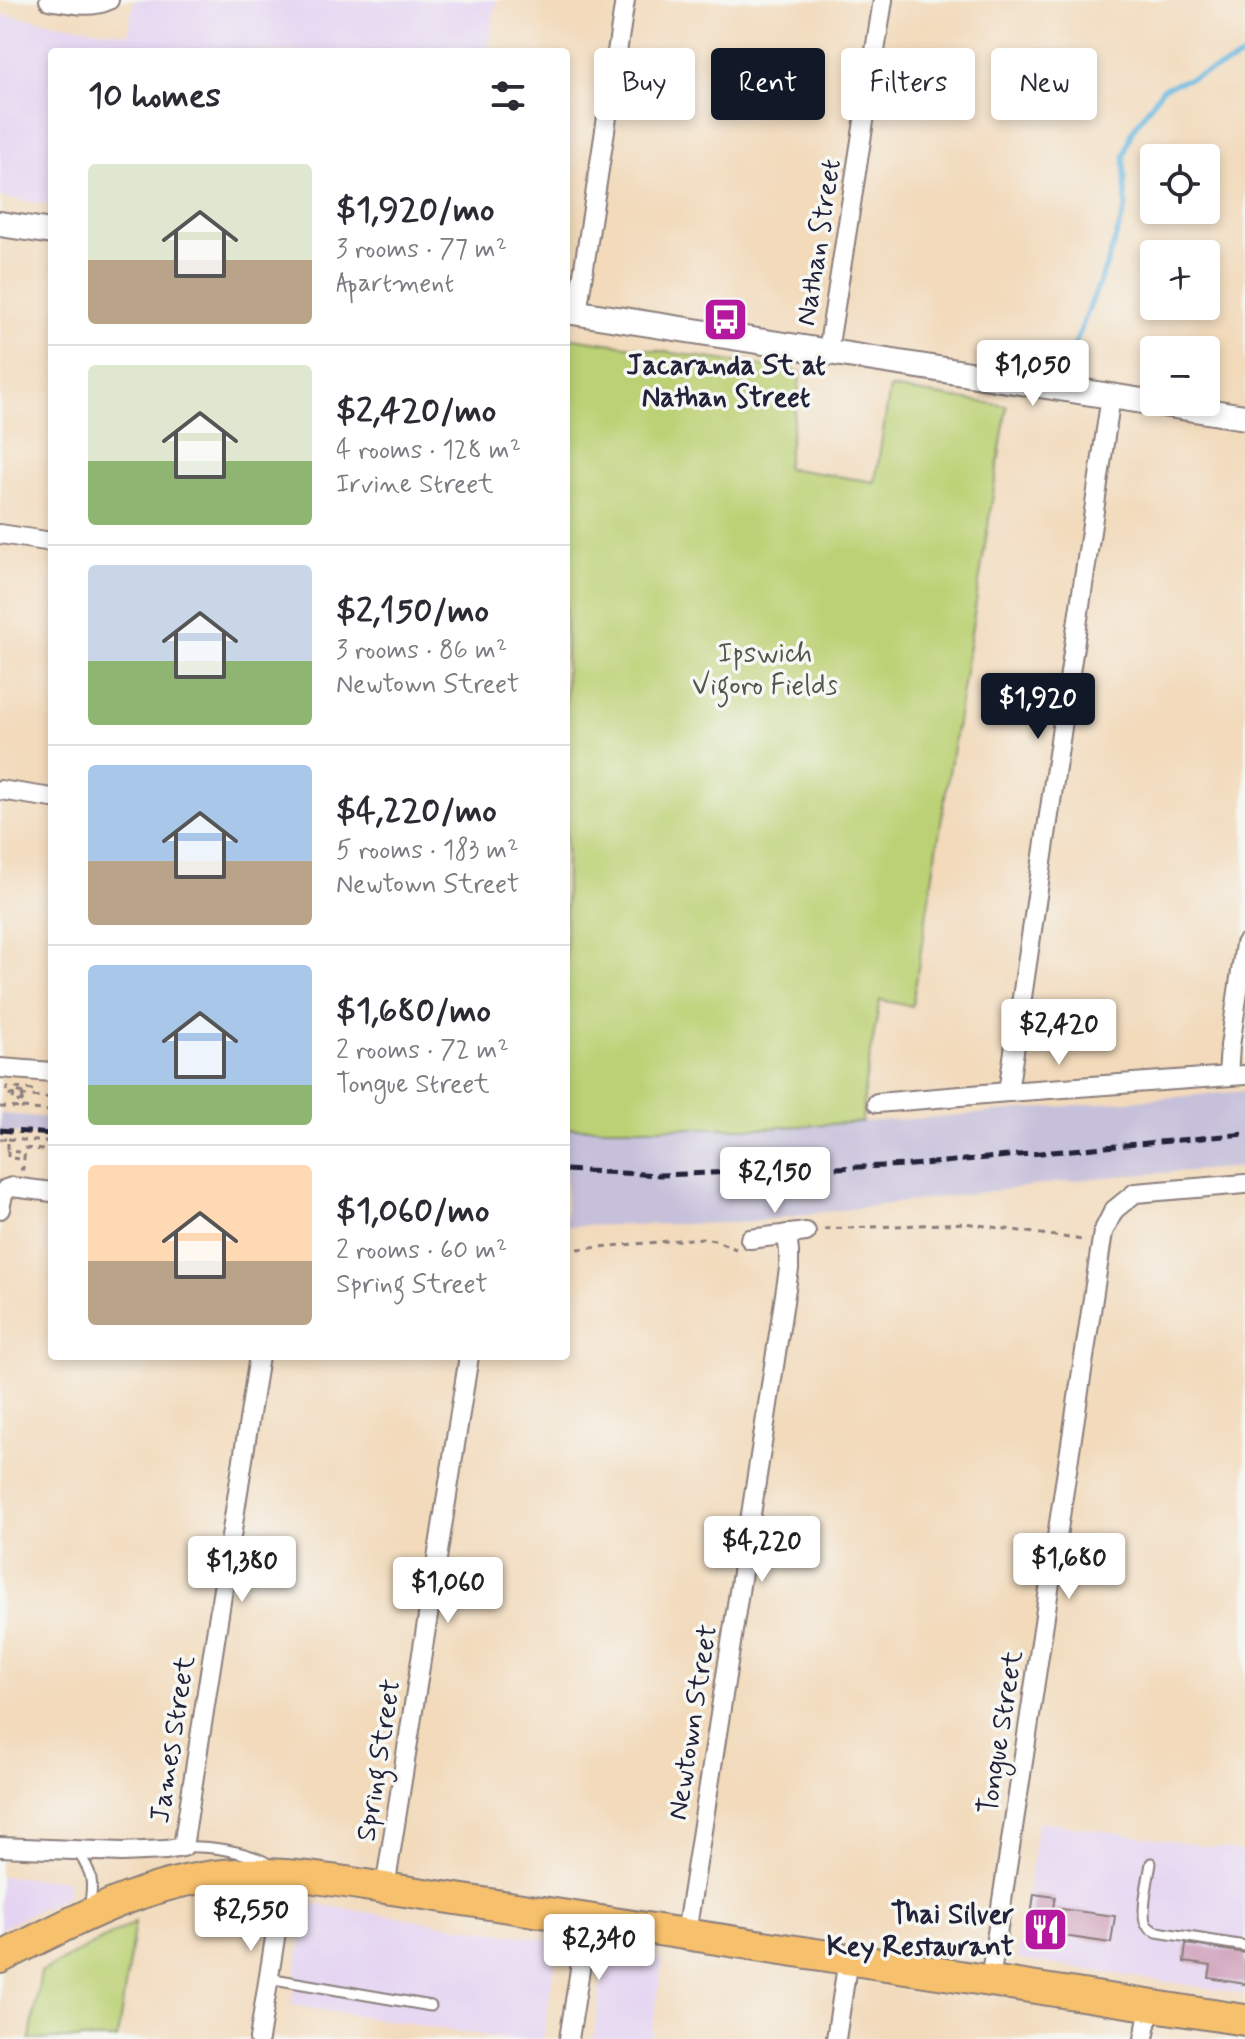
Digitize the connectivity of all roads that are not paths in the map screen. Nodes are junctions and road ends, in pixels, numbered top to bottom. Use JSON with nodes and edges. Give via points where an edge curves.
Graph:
{"nodes":[{"id":1,"x":49,"y":0,"type":"edge"},
{"id":2,"x":109,"y":0,"type":"edge"},
{"id":3,"x":625,"y":0,"type":"edge"},
{"id":4,"x":883,"y":0,"type":"edge"},
{"id":5,"x":0,"y":224,"type":"edge"},
{"id":6,"x":48,"y":231,"type":"edge"},
{"id":7,"x":571,"y":312,"type":"edge"},
{"id":8,"x":828,"y":351,"type":"junction"},
{"id":9,"x":1111,"y":396,"type":"junction"},
{"id":10,"x":1245,"y":417,"type":"edge"},
{"id":11,"x":0,"y":534,"type":"edge"},
{"id":12,"x":48,"y":541,"type":"edge"},
{"id":13,"x":0,"y":790,"type":"edge"},
{"id":14,"x":48,"y":797,"type":"edge"},
{"id":15,"x":1245,"y":944,"type":"edge"},
{"id":16,"x":0,"y":1068,"type":"edge"},
{"id":17,"x":48,"y":1072,"type":"edge"},
{"id":18,"x":1236,"y":1075,"type":"edge"},
{"id":19,"x":1008,"y":1092,"type":"junction"},
{"id":20,"x":877,"y":1103,"type":"dead end"},
{"id":21,"x":1245,"y":1184,"type":"edge"},
{"id":22,"x":48,"y":1192,"type":"edge"},
{"id":23,"x":0,"y":1209,"type":"edge"},
{"id":24,"x":748,"y":1245,"type":"road end"},
{"id":25,"x":258,"y":1360,"type":"edge"},
{"id":26,"x":468,"y":1360,"type":"edge"},
{"id":27,"x":0,"y":1847,"type":"edge"},
{"id":28,"x":183,"y":1847,"type":"junction"},
{"id":29,"x":77,"y":1851,"type":"junction"},
{"id":30,"x":1151,"y":1863,"type":"dead end"},
{"id":31,"x":285,"y":1875,"type":"junction"},
{"id":32,"x":385,"y":1888,"type":"junction"},
{"id":33,"x":87,"y":1915,"type":"junction"},
{"id":34,"x":588,"y":1919,"type":"junction"},
{"id":35,"x":686,"y":1934,"type":"junction"},
{"id":36,"x":1245,"y":1946,"type":"edge"},
{"id":37,"x":0,"y":1958,"type":"edge"},
{"id":38,"x":848,"y":1959,"type":"junction"},
{"id":39,"x":268,"y":1978,"type":"junction"},
{"id":40,"x":990,"y":1980,"type":"junction"},
{"id":41,"x":431,"y":2006,"type":"dead end"},
{"id":42,"x":1150,"y":2006,"type":"junction"},
{"id":43,"x":1245,"y":2020,"type":"edge"},
{"id":44,"x":259,"y":2039,"type":"edge"},
{"id":45,"x":569,"y":2039,"type":"edge"},
{"id":46,"x":836,"y":2039,"type":"edge"},
{"id":47,"x":1144,"y":2039,"type":"edge"}],
"edges":[{"from":1,"to":2,"type":"street","via":[[84,5]]},
{"from":3,"to":7,"type":"street"},
{"from":4,"to":8,"type":"street","name":"Nathan Street"},
{"from":5,"to":6,"type":"street"},
{"from":7,"to":8,"type":"street"},
{"from":8,"to":9,"type":"street"},
{"from":9,"to":10,"type":"street"},
{"from":9,"to":19,"type":"street"},
{"from":11,"to":12,"type":"street"},
{"from":13,"to":14,"type":"street"},
{"from":15,"to":18,"type":"street","via":[[1230,1046]]},
{"from":16,"to":17,"type":"street"},
{"from":18,"to":19,"type":"street"},
{"from":19,"to":20,"type":"street"},
{"from":21,"to":40,"type":"street","name":"Tongue Street","via":[[1135,1193],[1114,1210],[1103,1232]]},
{"from":22,"to":23,"type":"street","via":[[6,1189]]},
{"from":24,"to":35,"type":"street","name":"Newtown Street","via":[[803,1232],[789,1252]]},
{"from":25,"to":28,"type":"street","name":"James Street"},
{"from":26,"to":32,"type":"street","name":"Spring Street"},
{"from":27,"to":29,"type":"street"},
{"from":28,"to":29,"type":"street"},
{"from":28,"to":31,"type":"lane","via":[[252,1856]]},
{"from":29,"to":33,"type":"lane","via":[[92,1878]]},
{"from":30,"to":36,"type":"lane","via":[[1144,1914],[1150,1928]]},
{"from":31,"to":32,"type":"main road"},
{"from":31,"to":33,"type":"main road","via":[[240,1874],[173,1883]]},
{"from":31,"to":39,"type":"street"},
{"from":32,"to":34,"type":"main road"},
{"from":33,"to":37,"type":"main road"},
{"from":34,"to":35,"type":"main road"},
{"from":34,"to":45,"type":"street"},
{"from":35,"to":38,"type":"main road"},
{"from":38,"to":40,"type":"main road"},
{"from":38,"to":46,"type":"street"},
{"from":39,"to":41,"type":"lane"},
{"from":39,"to":44,"type":"street"},
{"from":40,"to":42,"type":"main road"},
{"from":42,"to":43,"type":"main road"},
{"from":42,"to":47,"type":"street"}]}
